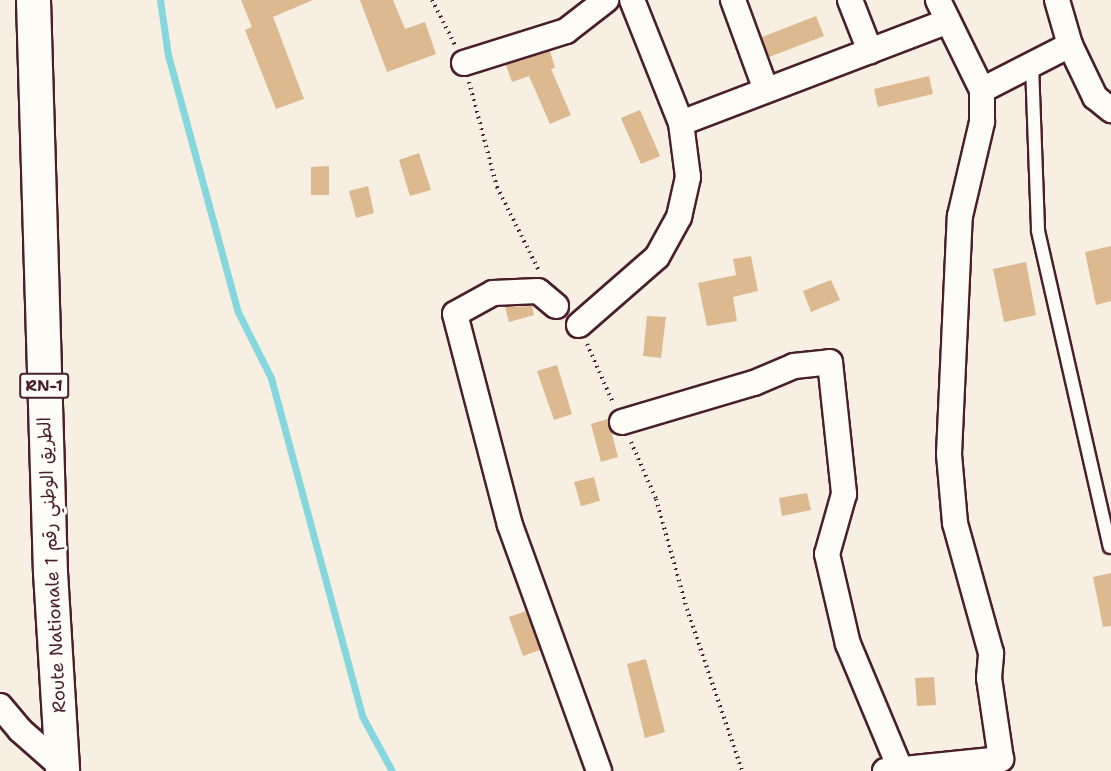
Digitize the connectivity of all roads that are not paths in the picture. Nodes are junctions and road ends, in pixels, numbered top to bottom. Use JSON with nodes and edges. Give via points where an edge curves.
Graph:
{"nodes":[{"id":1,"x":33,"y":0,"type":"edge"},
{"id":2,"x":606,"y":0,"type":"edge"},
{"id":3,"x":632,"y":0,"type":"edge"},
{"id":4,"x":733,"y":0,"type":"edge"},
{"id":5,"x":850,"y":0,"type":"edge"},
{"id":6,"x":1057,"y":0,"type":"edge"},
{"id":7,"x":942,"y":11,"type":"edge"},
{"id":8,"x":1070,"y":45,"type":"junction"},
{"id":9,"x":870,"y":51,"type":"junction"},
{"id":10,"x":464,"y":63,"type":"road end"},
{"id":11,"x":1032,"y":65,"type":"junction"},
{"id":12,"x":766,"y":90,"type":"junction"},
{"id":13,"x":982,"y":90,"type":"junction"},
{"id":14,"x":1111,"y":110,"type":"edge"},
{"id":15,"x":681,"y":123,"type":"junction"},
{"id":16,"x":556,"y":306,"type":"road end"},
{"id":17,"x":579,"y":325,"type":"road end"},
{"id":18,"x":622,"y":422,"type":"road end"},
{"id":19,"x":1110,"y":547,"type":"edge"},
{"id":20,"x":0,"y":706,"type":"edge"},
{"id":21,"x":62,"y":769,"type":"edge"},
{"id":22,"x":895,"y":770,"type":"edge"},
{"id":23,"x":598,"y":771,"type":"edge"}],
"edges":[{"from":1,"to":21,"type":"highway","name":"Route Nationale الطريق الوطني رقم 1","number":"RN-1","via":[[50,561]]},
{"from":2,"to":10,"type":"street","via":[[566,31]]},
{"from":3,"to":15,"type":"street"},
{"from":4,"to":12,"type":"street"},
{"from":5,"to":9,"type":"street"},
{"from":6,"to":8,"type":"street"},
{"from":7,"to":9,"type":"street"},
{"from":7,"to":13,"type":"street"},
{"from":8,"to":11,"type":"street"},
{"from":8,"to":14,"type":"street","via":[[1095,97]]},
{"from":9,"to":12,"type":"street"},
{"from":11,"to":13,"type":"street"},
{"from":11,"to":19,"type":"lane","via":[[1038,231]]},
{"from":12,"to":15,"type":"street"},
{"from":13,"to":22,"type":"street","via":[[982,122],[960,216],[950,454],[955,523],[991,653],[989,678],[1001,759]]},
{"from":15,"to":17,"type":"street","via":[[688,177],[679,217],[657,257]]},
{"from":16,"to":23,"type":"street","via":[[538,291],[493,293],[455,314],[510,525]]},
{"from":18,"to":22,"type":"street","via":[[754,383],[794,366],[830,362],[844,494],[827,554],[848,644]]},
{"from":20,"to":21,"type":"street"}]}
